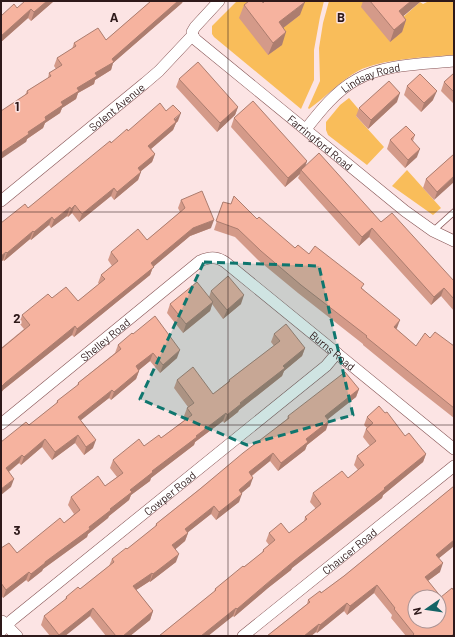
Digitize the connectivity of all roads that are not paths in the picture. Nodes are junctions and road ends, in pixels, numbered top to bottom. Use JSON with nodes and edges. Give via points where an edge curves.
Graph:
{"nodes":[{"id":1,"x":219,"y":1,"type":"edge"},
{"id":2,"x":193,"y":36,"type":"junction"},
{"id":3,"x":454,"y":62,"type":"edge"},
{"id":4,"x":306,"y":129,"type":"junction"},
{"id":5,"x":1,"y":201,"type":"edge"},
{"id":6,"x":454,"y":212,"type":"edge"},
{"id":7,"x":433,"y":230,"type":"junction"},
{"id":8,"x":454,"y":241,"type":"edge"},
{"id":9,"x":210,"y":258,"type":"joint"},
{"id":10,"x":337,"y":353,"type":"junction"},
{"id":11,"x":1,"y":424,"type":"edge"},
{"id":12,"x":454,"y":449,"type":"edge"},
{"id":13,"x":454,"y":466,"type":"edge"},
{"id":14,"x":3,"y":626,"type":"edge"},
{"id":15,"x":17,"y":636,"type":"edge"},
{"id":16,"x":243,"y":636,"type":"edge"}],
"edges":[{"from":1,"to":2,"type":"street","name":"Solent Avenue","via":[[195,27]]},
{"from":2,"to":4,"type":"street","name":"Farringford Road"},
{"from":2,"to":5,"type":"street","name":"Solent Avenue","via":[[145,83]]},
{"from":3,"to":4,"type":"street","name":"Lindsay Road","via":[[399,67],[364,76],[340,92]]},
{"from":4,"to":7,"type":"street","name":"Farringford Road","via":[[405,211]]},
{"from":6,"to":7,"type":"lane"},
{"from":7,"to":8,"type":"street","name":"Farringford Road"},
{"from":9,"to":10,"type":"street","name":"Burns Road","via":[[225,262]]},
{"from":9,"to":11,"type":"street","name":"Shelley Road","via":[[200,261]]},
{"from":10,"to":12,"type":"street","name":"Burns Road"},
{"from":10,"to":14,"type":"street","name":"Cowper Road","via":[[326,366]]},
{"from":13,"to":16,"type":"street","name":"Chaucer Road"},
{"from":14,"to":15,"type":"street"}]}
